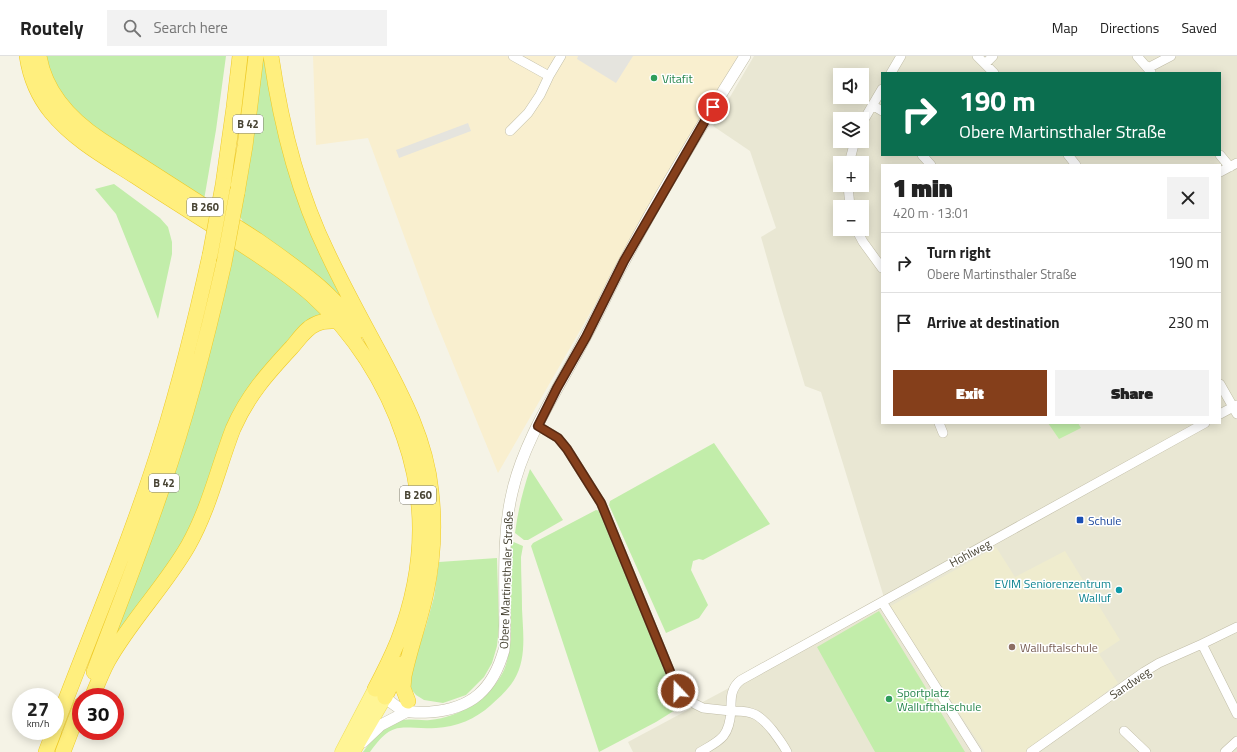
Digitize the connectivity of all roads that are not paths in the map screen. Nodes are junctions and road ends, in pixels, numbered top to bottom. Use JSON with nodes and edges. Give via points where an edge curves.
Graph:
{"nodes":[{"id":1,"x":27,"y":56,"type":"edge"},
{"id":2,"x":39,"y":56,"type":"edge"},
{"id":3,"x":233,"y":56,"type":"edge"},
{"id":4,"x":240,"y":56,"type":"edge"},
{"id":5,"x":256,"y":56,"type":"edge"},
{"id":6,"x":271,"y":56,"type":"edge"},
{"id":7,"x":513,"y":56,"type":"edge"},
{"id":8,"x":561,"y":56,"type":"edge"},
{"id":9,"x":745,"y":56,"type":"edge"},
{"id":10,"x":901,"y":56,"type":"edge"},
{"id":11,"x":977,"y":56,"type":"edge"},
{"id":12,"x":993,"y":56,"type":"edge"},
{"id":13,"x":1137,"y":56,"type":"edge"},
{"id":14,"x":1171,"y":56,"type":"edge"},
{"id":15,"x":985,"y":64,"type":"junction"},
{"id":16,"x":1150,"y":71,"type":"edge"},
{"id":17,"x":892,"y":72,"type":"edge"},
{"id":18,"x":993,"y":72,"type":"edge"},
{"id":19,"x":550,"y":76,"type":"junction"},
{"id":20,"x":881,"y":91,"type":"edge"},
{"id":21,"x":872,"y":105,"type":"junction"},
{"id":22,"x":234,"y":107,"type":"junction"},
{"id":23,"x":881,"y":110,"type":"edge"},
{"id":24,"x":868,"y":112,"type":"edge"},
{"id":25,"x":510,"y":131,"type":"dead end"},
{"id":26,"x":923,"y":156,"type":"edge"},
{"id":27,"x":1069,"y":156,"type":"edge"},
{"id":28,"x":1221,"y":156,"type":"edge"},
{"id":29,"x":930,"y":164,"type":"edge"},
{"id":30,"x":1075,"y":164,"type":"edge"},
{"id":31,"x":1233,"y":165,"type":"edge"},
{"id":32,"x":1221,"y":171,"type":"edge"},
{"id":33,"x":860,"y":236,"type":"edge"},
{"id":34,"x":881,"y":267,"type":"edge"},
{"id":35,"x":338,"y":321,"type":"junction"},
{"id":36,"x":380,"y":355,"type":"junction"},
{"id":37,"x":1221,"y":386,"type":"edge"},
{"id":38,"x":1236,"y":409,"type":"edge"},
{"id":39,"x":1221,"y":414,"type":"edge"},
{"id":40,"x":939,"y":424,"type":"edge"},
{"id":41,"x":1202,"y":424,"type":"edge"},
{"id":42,"x":538,"y":426,"type":"junction"},
{"id":43,"x":943,"y":433,"type":"dead end"},
{"id":44,"x":882,"y":602,"type":"junction"},
{"id":45,"x":420,"y":618,"type":"junction"},
{"id":46,"x":1237,"y":627,"type":"edge"},
{"id":47,"x":1202,"y":644,"type":"junction"},
{"id":48,"x":87,"y":688,"type":"edge"},
{"id":49,"x":96,"y":688,"type":"edge"},
{"id":50,"x":383,"y":693,"type":"junction"},
{"id":51,"x":64,"y":705,"type":"edge"},
{"id":52,"x":407,"y":707,"type":"junction"},
{"id":53,"x":732,"y":711,"type":"junction"},
{"id":54,"x":1237,"y":714,"type":"edge"},
{"id":55,"x":72,"y":731,"type":"edge"},
{"id":56,"x":1124,"y":731,"type":"dead end"},
{"id":57,"x":51,"y":740,"type":"edge"},
{"id":58,"x":1237,"y":741,"type":"edge"},
{"id":59,"x":350,"y":751,"type":"edge"},
{"id":60,"x":46,"y":752,"type":"edge"},
{"id":61,"x":63,"y":752,"type":"edge"},
{"id":62,"x":700,"y":752,"type":"edge"},
{"id":63,"x":788,"y":752,"type":"edge"},
{"id":64,"x":977,"y":752,"type":"edge"},
{"id":65,"x":1031,"y":752,"type":"edge"},
{"id":66,"x":1146,"y":752,"type":"edge"},
{"id":67,"x":1225,"y":752,"type":"edge"}],
"edges":[{"from":1,"to":35,"type":"highway","number":"B 260","via":[[37,89],[50,111],[66,128],[95,150],[273,265],[311,294]]},
{"from":2,"to":36,"type":"highway","number":"B 260","via":[[48,84],[75,120],[91,134],[257,240],[301,272],[342,309]]},
{"from":3,"to":22,"type":"highway"},
{"from":4,"to":22,"type":"highway","number":"B 42"},
{"from":5,"to":48,"type":"highway","number":"B 42","bridge":true,"via":[[237,193],[224,263],[201,357],[170,464],[142,546]]},
{"from":6,"to":36,"type":"highway","via":[[285,134],[306,204],[328,255]]},
{"from":7,"to":19,"type":"street"},
{"from":8,"to":19,"type":"street"},
{"from":9,"to":42,"type":"street","name":"Obere Martinsthaler Straße","via":[[638,235]]},
{"from":10,"to":17,"type":"street"},
{"from":11,"to":15,"type":"street"},
{"from":12,"to":15,"type":"street"},
{"from":13,"to":16,"type":"street"},
{"from":14,"to":16,"type":"street"},
{"from":15,"to":18,"type":"street"},
{"from":19,"to":25,"type":"street","via":[[528,113]]},
{"from":20,"to":21,"type":"street"},
{"from":21,"to":23,"type":"street"},
{"from":21,"to":24,"type":"street"},
{"from":22,"to":51,"type":"highway","number":"B 42","bridge":true,"via":[[210,255],[187,354],[162,441],[128,541]]},
{"from":26,"to":29,"type":"street"},
{"from":27,"to":30,"type":"street"},
{"from":28,"to":31,"type":"street"},
{"from":31,"to":32,"type":"street"},
{"from":33,"to":34,"type":"street"},
{"from":35,"to":49,"type":"highway","via":[[322,321],[310,327],[252,392],[238,416],[197,529],[179,561],[108,661]]},
{"from":35,"to":50,"type":"highway","number":"B 260","via":[[368,361],[392,405],[410,454],[420,509],[421,537],[413,590]]},
{"from":36,"to":45,"type":"highway","number":"B 260","via":[[401,393],[413,422],[431,490],[433,514],[430,565]]},
{"from":37,"to":38,"type":"street"},
{"from":38,"to":39,"type":"street"},
{"from":40,"to":43,"type":"street"},
{"from":41,"to":44,"type":"street","name":"Hohlweg"},
{"from":42,"to":52,"type":"street","name":"Obere Martinsthaler Straße","via":[[518,470],[508,511],[505,643],[500,666],[481,692],[470,701],[449,709],[430,712]]},
{"from":42,"to":53,"type":"street","via":[[558,438],[601,503],[678,691],[703,708]]},
{"from":44,"to":53,"type":"street","name":"Hohlweg","via":[[737,683],[732,694]]},
{"from":44,"to":64,"type":"street"},
{"from":45,"to":50,"type":"highway","number":"B 260","via":[[405,656]]},
{"from":45,"to":52,"type":"highway","via":[[404,676],[403,688]]},
{"from":46,"to":47,"type":"street","name":"Sandweg"},
{"from":47,"to":54,"type":"street"},
{"from":47,"to":65,"type":"street","name":"Sandweg","via":[[1144,672]]},
{"from":50,"to":52,"type":"street","name":"Obere Martinsthaler Straße","via":[[394,705]]},
{"from":50,"to":59,"type":"main road","number":"B 260"},
{"from":52,"to":59,"type":"street","number":"B 260"},
{"from":53,"to":62,"type":"street","via":[[726,734]]},
{"from":53,"to":63,"type":"street","via":[[758,715]]},
{"from":55,"to":61,"type":"highway"},
{"from":56,"to":66,"type":"street"},
{"from":57,"to":60,"type":"highway"},
{"from":58,"to":67,"type":"street"}]}
